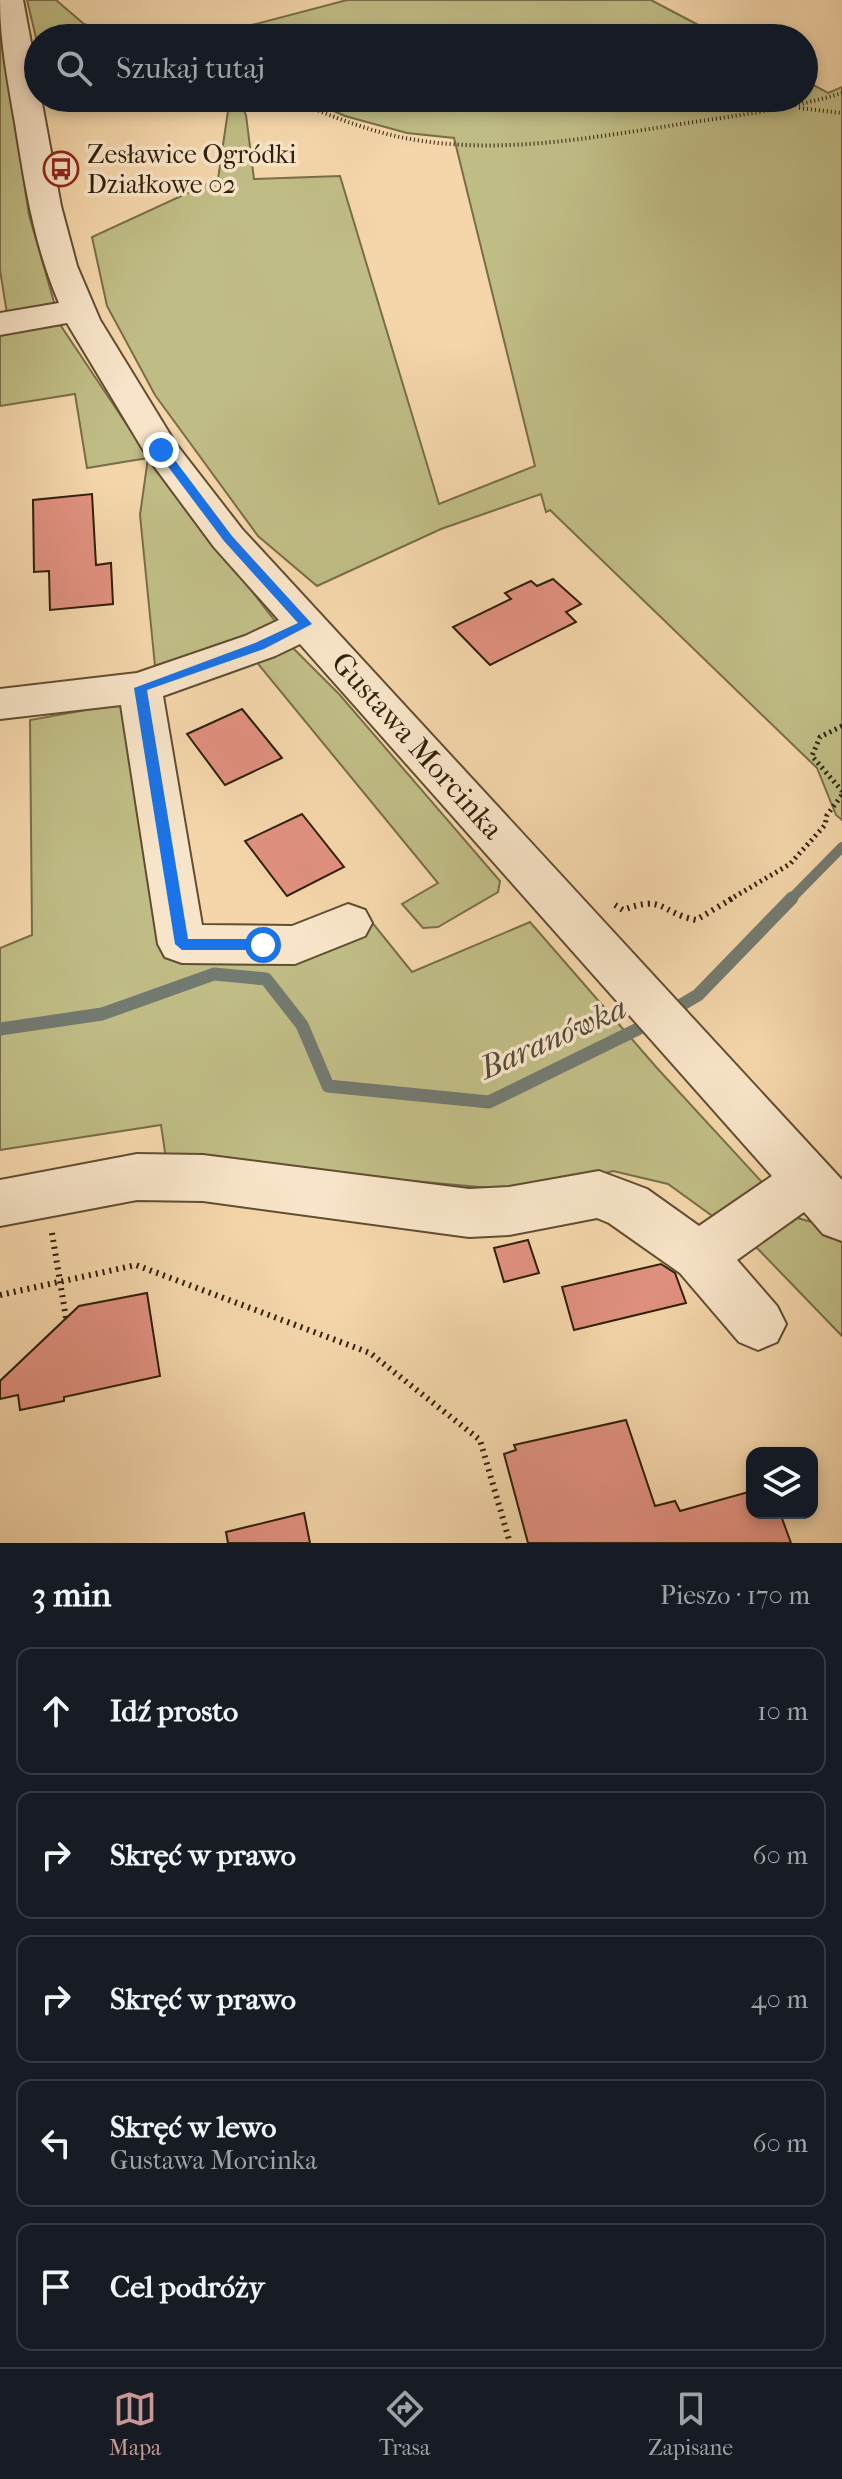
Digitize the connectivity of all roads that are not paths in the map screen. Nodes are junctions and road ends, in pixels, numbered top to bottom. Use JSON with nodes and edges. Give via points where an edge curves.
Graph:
{"nodes":[{"id":1,"x":9,"y":0,"type":"edge"},
{"id":2,"x":24,"y":86,"type":"edge"},
{"id":3,"x":29,"y":112,"type":"edge"},
{"id":4,"x":79,"y":310,"type":"junction"},
{"id":5,"x":0,"y":324,"type":"edge"},
{"id":6,"x":306,"y":624,"type":"junction"},
{"id":7,"x":140,"y":688,"type":"junction"},
{"id":8,"x":0,"y":704,"type":"edge"},
{"id":9,"x":348,"y":923,"type":"dead end"},
{"id":10,"x":23,"y":1198,"type":"edge"},
{"id":11,"x":826,"y":1199,"type":"edge"},
{"id":12,"x":699,"y":1256,"type":"junction"},
{"id":13,"x":758,"y":1324,"type":"dead end"}],
"edges":[{"from":1,"to":2,"type":"street","name":"Gustawa Morcinka"},
{"from":3,"to":4,"type":"street","name":"Gustawa Morcinka","via":[[60,266]]},
{"from":4,"to":5,"type":"street"},
{"from":4,"to":6,"type":"street","name":"Gustawa Morcinka","via":[[161,450],[228,538]]},
{"from":6,"to":7,"type":"street"},
{"from":6,"to":11,"type":"street","name":"Gustawa Morcinka","via":[[608,925],[682,1039]]},
{"from":7,"to":8,"type":"street"},
{"from":7,"to":9,"type":"street","via":[[182,944],[295,945]]},
{"from":10,"to":12,"type":"street","via":[[137,1177],[203,1178],[469,1213],[599,1194],[628,1206]]},
{"from":11,"to":12,"type":"street","name":"Gustawa Morcinka"},
{"from":12,"to":13,"type":"street"}]}
